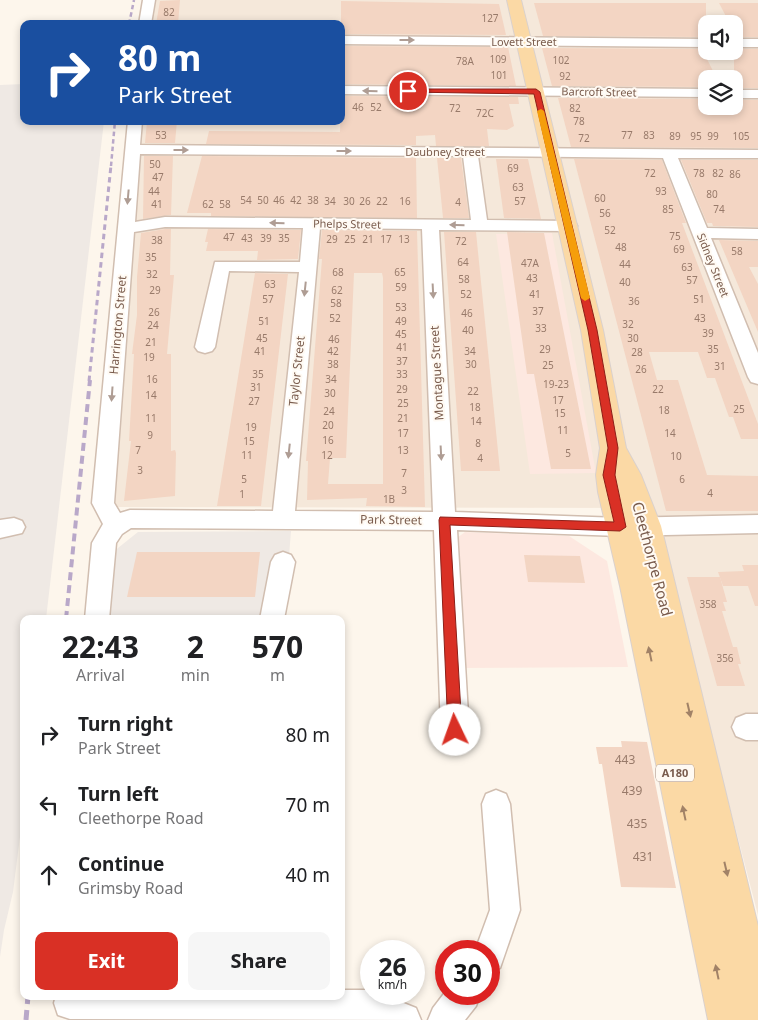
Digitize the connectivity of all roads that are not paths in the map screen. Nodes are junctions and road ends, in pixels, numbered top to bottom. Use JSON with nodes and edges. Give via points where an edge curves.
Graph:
{"nodes":[{"id":1,"x":149,"y":0,"type":"edge"},
{"id":2,"x":514,"y":0,"type":"edge"},
{"id":3,"x":146,"y":20,"type":"edge"},
{"id":4,"x":345,"y":40,"type":"edge"},
{"id":5,"x":525,"y":42,"type":"junction"},
{"id":6,"x":698,"y":43,"type":"edge"},
{"id":7,"x":743,"y":43,"type":"edge"},
{"id":8,"x":758,"y":43,"type":"edge"},
{"id":9,"x":345,"y":90,"type":"edge"},
{"id":10,"x":743,"y":90,"type":"edge"},
{"id":11,"x":536,"y":92,"type":"junction"},
{"id":12,"x":698,"y":93,"type":"edge"},
{"id":13,"x":758,"y":94,"type":"edge"},
{"id":14,"x":135,"y":125,"type":"edge"},
{"id":15,"x":133,"y":149,"type":"junction"},
{"id":16,"x":470,"y":152,"type":"junction"},
{"id":17,"x":551,"y":153,"type":"junction"},
{"id":18,"x":669,"y":154,"type":"junction"},
{"id":19,"x":758,"y":154,"type":"edge"},
{"id":20,"x":312,"y":224,"type":"junction"},
{"id":21,"x":430,"y":225,"type":"junction"},
{"id":22,"x":480,"y":226,"type":"junction"},
{"id":23,"x":569,"y":226,"type":"junction"},
{"id":24,"x":126,"y":228,"type":"junction"},
{"id":25,"x":700,"y":233,"type":"junction"},
{"id":26,"x":758,"y":234,"type":"edge"},
{"id":27,"x":308,"y":267,"type":"junction"},
{"id":28,"x":205,"y":346,"type":"dead end"},
{"id":29,"x":758,"y":377,"type":"edge"},
{"id":30,"x":282,"y":519,"type":"junction"},
{"id":31,"x":444,"y":520,"type":"junction"},
{"id":32,"x":758,"y":524,"type":"edge"},
{"id":33,"x":115,"y":526,"type":"junction"},
{"id":34,"x":634,"y":526,"type":"junction"},
{"id":35,"x":283,"y":562,"type":"dead end"},
{"id":36,"x":98,"y":615,"type":"edge"},
{"id":37,"x":273,"y":615,"type":"edge"},
{"id":38,"x":455,"y":730,"type":"dead end"},
{"id":39,"x":496,"y":804,"type":"dead end"},
{"id":40,"x":495,"y":940,"type":"edge"},
{"id":41,"x":237,"y":1000,"type":"edge"},
{"id":42,"x":456,"y":1005,"type":"edge"},
{"id":43,"x":70,"y":1006,"type":"edge"},
{"id":44,"x":758,"y":1009,"type":"edge"},
{"id":45,"x":332,"y":1013,"type":"edge"},
{"id":46,"x":404,"y":1020,"type":"edge"},
{"id":47,"x":445,"y":1020,"type":"edge"},
{"id":48,"x":728,"y":1020,"type":"edge"}],
"edges":[{"from":1,"to":3,"type":"street"},
{"from":2,"to":5,"type":"main road","number":"A180"},
{"from":4,"to":5,"type":"street","name":"Lovett Street","one_way":true},
{"from":5,"to":6,"type":"street","name":"Lovett Street"},
{"from":5,"to":11,"type":"main road","number":"A180"},
{"from":7,"to":8,"type":"street"},
{"from":11,"to":9,"type":"street","name":"Barcroft Street","one_way":true},
{"from":10,"to":13,"type":"street"},
{"from":11,"to":12,"type":"street","name":"Barcroft Street"},
{"from":11,"to":17,"type":"main road","number":"A180"},
{"from":14,"to":15,"type":"street","name":"Harrington Street"},
{"from":15,"to":16,"type":"street","name":"Daubney Street","one_way":true},
{"from":15,"to":24,"type":"street","name":"Harrington Street","one_way":true},
{"from":16,"to":17,"type":"street","name":"Daubney Street"},
{"from":16,"to":22,"type":"street"},
{"from":17,"to":18,"type":"street","name":"Daubney Street"},
{"from":17,"to":23,"type":"main road","number":"A180"},
{"from":18,"to":19,"type":"street","name":"Daubney Street"},
{"from":18,"to":25,"type":"street","name":"Sidney Street"},
{"from":20,"to":21,"type":"street","name":"Phelps Street"},
{"from":20,"to":24,"type":"street","name":"Phelps Street","one_way":true,"via":[[165,222]]},
{"from":20,"to":27,"type":"street","name":"Taylor Street"},
{"from":22,"to":21,"type":"street","name":"Phelps Street","one_way":true},
{"from":21,"to":31,"type":"street","name":"Montague Street","one_way":true},
{"from":22,"to":23,"type":"street","name":"Phelps Street"},
{"from":23,"to":34,"type":"main road","name":"Cleethorpe Road","number":"A180","via":[[613,448],[609,475]]},
{"from":24,"to":33,"type":"street","name":"Harrington Street","one_way":true,"via":[[104,503]]},
{"from":25,"to":26,"type":"street"},
{"from":25,"to":29,"type":"street","name":"Sidney Street"},
{"from":27,"to":28,"type":"street","via":[[221,266]]},
{"from":27,"to":30,"type":"street","name":"Taylor Street","one_way":true},
{"from":30,"to":31,"type":"street","name":"Park Street"},
{"from":30,"to":33,"type":"street","name":"Park Street","via":[[139,518],[122,521]]},
{"from":31,"to":34,"type":"street","name":"Park Street"},
{"from":31,"to":38,"type":"street","name":"Montague Street"},
{"from":32,"to":34,"type":"street","name":"Park Street"},
{"from":33,"to":36,"type":"street","via":[[108,534],[103,549]]},
{"from":34,"to":44,"type":"main road","name":"Cleethorpe Road","number":"A180","one_way":true},
{"from":48,"to":34,"type":"main road","name":"Cleethorpe Road","number":"A180","one_way":true,"via":[[635,586]]},
{"from":35,"to":37,"type":"street"},
{"from":39,"to":40,"type":"street","via":[[506,910]]},
{"from":41,"to":43,"type":"street"},
{"from":41,"to":45,"type":"street"},
{"from":42,"to":47,"type":"street"},
{"from":45,"to":46,"type":"street","via":[[373,1007]]}]}
